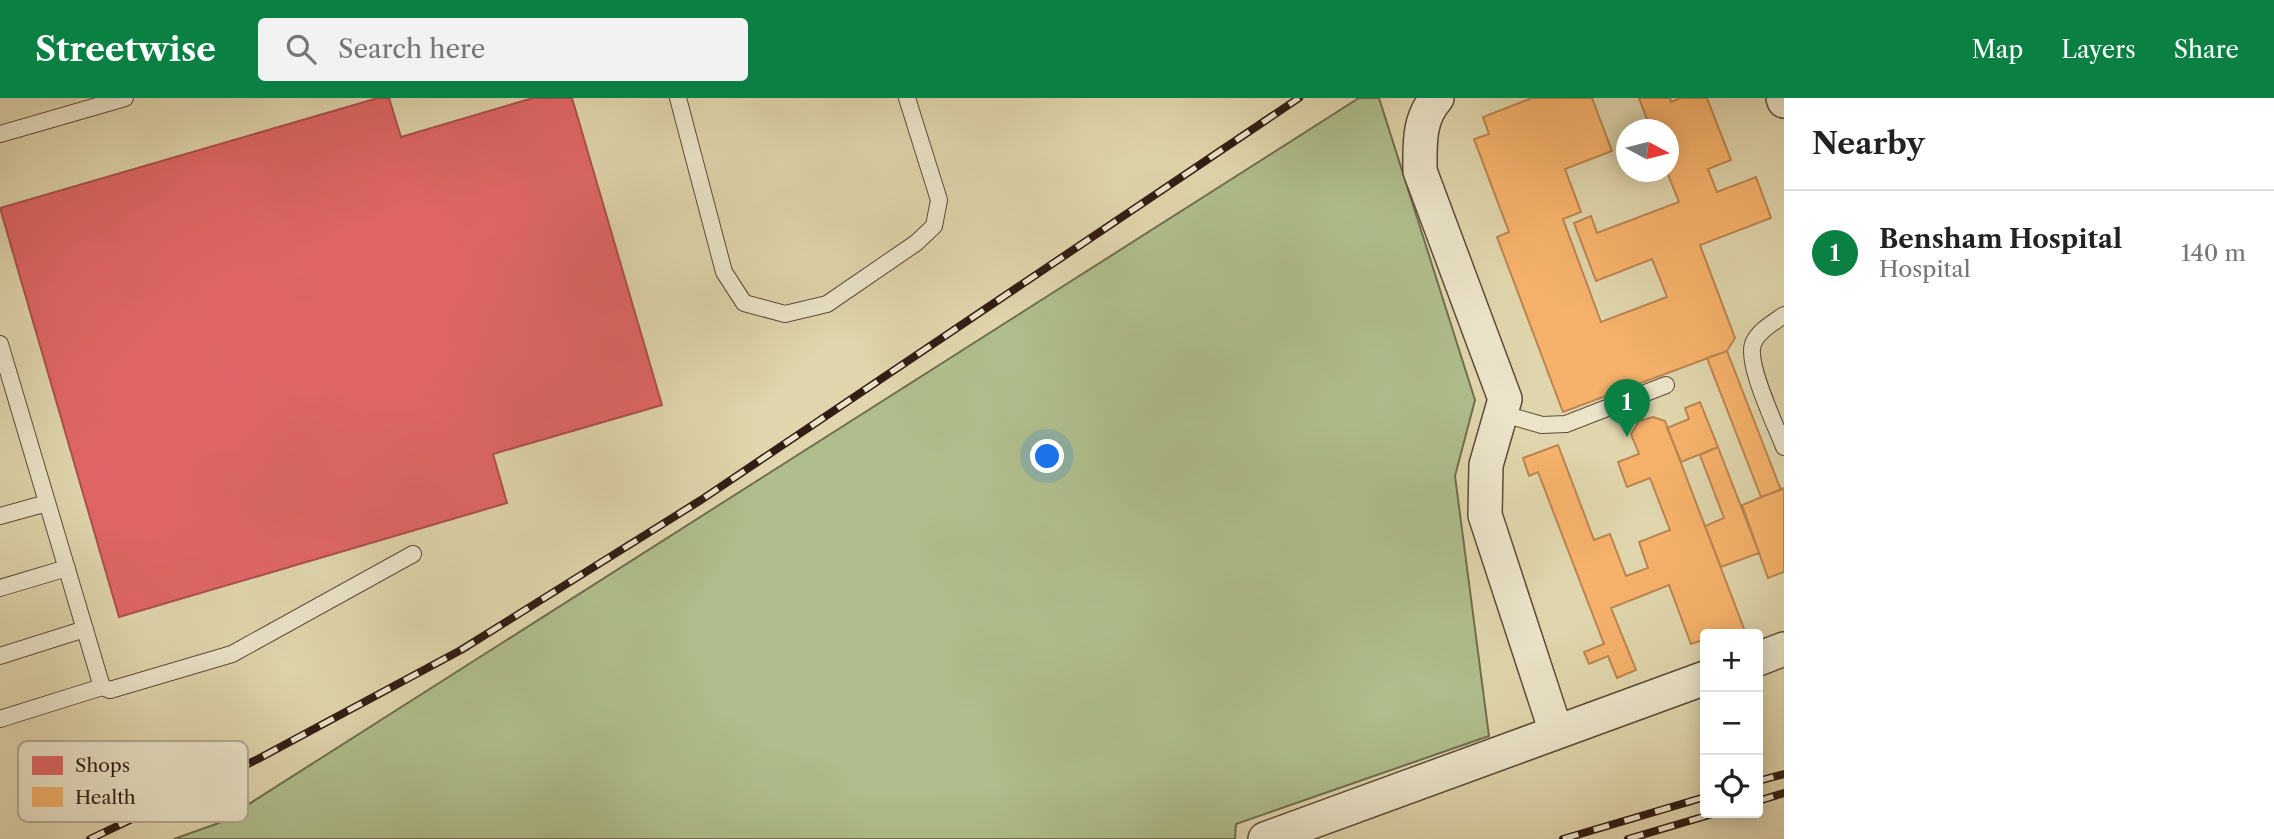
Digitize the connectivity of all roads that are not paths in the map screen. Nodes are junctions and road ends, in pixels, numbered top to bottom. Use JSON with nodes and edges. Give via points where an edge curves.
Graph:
{"nodes":[{"id":1,"x":125,"y":98,"type":"edge"},
{"id":2,"x":678,"y":98,"type":"edge"},
{"id":3,"x":907,"y":98,"type":"edge"},
{"id":4,"x":1437,"y":98,"type":"edge"},
{"id":5,"x":0,"y":134,"type":"edge"},
{"id":6,"x":1784,"y":315,"type":"edge"},
{"id":7,"x":0,"y":344,"type":"edge"},
{"id":8,"x":1666,"y":384,"type":"dead end"},
{"id":9,"x":1500,"y":413,"type":"junction"},
{"id":10,"x":1784,"y":447,"type":"edge"},
{"id":11,"x":47,"y":503,"type":"junction"},
{"id":12,"x":0,"y":516,"type":"edge"},
{"id":13,"x":413,"y":554,"type":"dead end"},
{"id":14,"x":67,"y":568,"type":"junction"},
{"id":15,"x":0,"y":588,"type":"edge"},
{"id":16,"x":85,"y":629,"type":"junction"},
{"id":17,"x":1784,"y":649,"type":"edge"},
{"id":18,"x":0,"y":656,"type":"edge"},
{"id":19,"x":1763,"y":657,"type":"edge"},
{"id":20,"x":1700,"y":680,"type":"edge"},
{"id":21,"x":102,"y":687,"type":"junction"},
{"id":22,"x":0,"y":719,"type":"edge"},
{"id":23,"x":1556,"y":732,"type":"junction"},
{"id":24,"x":1265,"y":839,"type":"edge"}],
"edges":[{"from":1,"to":5,"type":"lane"},
{"from":2,"to":3,"type":"lane","via":[[724,272],[744,303],[785,314],[827,304],[934,226],[939,200]]},
{"from":4,"to":9,"type":"street","via":[[1421,131],[1420,171],[1505,398]]},
{"from":6,"to":10,"type":"lane","via":[[1766,327],[1752,346],[1752,365]]},
{"from":7,"to":11,"type":"lane"},
{"from":8,"to":9,"type":"lane","via":[[1566,424],[1542,425]]},
{"from":9,"to":23,"type":"street","via":[[1486,465],[1485,515]]},
{"from":11,"to":12,"type":"lane"},
{"from":11,"to":14,"type":"lane"},
{"from":13,"to":21,"type":"lane","via":[[232,654],[110,690]]},
{"from":14,"to":15,"type":"lane"},
{"from":14,"to":16,"type":"lane"},
{"from":16,"to":18,"type":"lane"},
{"from":16,"to":21,"type":"lane"},
{"from":17,"to":19,"type":"street"},
{"from":20,"to":23,"type":"street"},
{"from":21,"to":22,"type":"lane"},
{"from":23,"to":24,"type":"street"}]}
